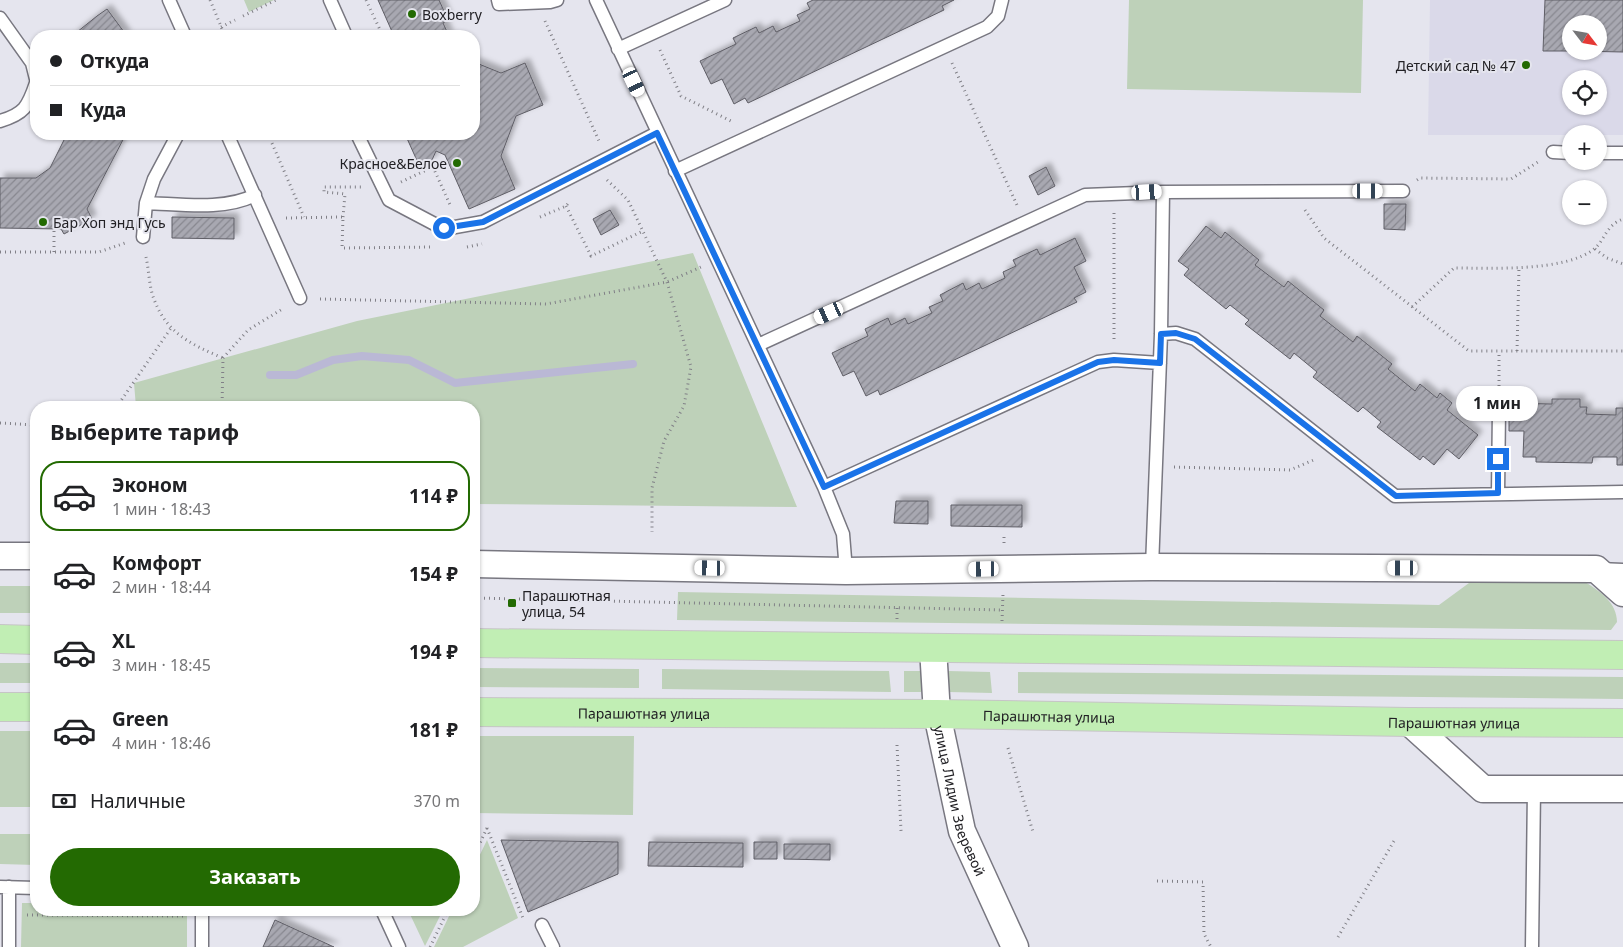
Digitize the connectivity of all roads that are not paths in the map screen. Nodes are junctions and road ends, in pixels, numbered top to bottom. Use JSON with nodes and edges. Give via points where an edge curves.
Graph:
{"nodes":[{"id":1,"x":169,"y":0,"type":"edge"},
{"id":2,"x":330,"y":0,"type":"edge"},
{"id":3,"x":498,"y":0,"type":"edge"},
{"id":4,"x":557,"y":0,"type":"edge"},
{"id":5,"x":596,"y":0,"type":"edge"},
{"id":6,"x":725,"y":0,"type":"edge"},
{"id":7,"x":1002,"y":0,"type":"edge"},
{"id":8,"x":0,"y":18,"type":"edge"},
{"id":9,"x":182,"y":30,"type":"edge"},
{"id":10,"x":343,"y":30,"type":"edge"},
{"id":11,"x":618,"y":48,"type":"junction"},
{"id":12,"x":30,"y":60,"type":"edge"},
{"id":13,"x":30,"y":101,"type":"edge"},
{"id":14,"x":0,"y":121,"type":"edge"},
{"id":15,"x":657,"y":133,"type":"junction"},
{"id":16,"x":175,"y":140,"type":"edge"},
{"id":17,"x":231,"y":140,"type":"edge"},
{"id":18,"x":360,"y":140,"type":"edge"},
{"id":19,"x":1553,"y":152,"type":"road end"},
{"id":20,"x":1562,"y":152,"type":"edge"},
{"id":21,"x":1607,"y":153,"type":"edge"},
{"id":22,"x":1623,"y":153,"type":"edge"},
{"id":23,"x":675,"y":171,"type":"junction"},
{"id":24,"x":1403,"y":191,"type":"road end"},
{"id":25,"x":1163,"y":192,"type":"junction"},
{"id":26,"x":255,"y":195,"type":"junction"},
{"id":27,"x":146,"y":203,"type":"junction"},
{"id":28,"x":143,"y":237,"type":"road end"},
{"id":29,"x":300,"y":298,"type":"road end"},
{"id":30,"x":1161,"y":334,"type":"junction"},
{"id":31,"x":758,"y":345,"type":"junction"},
{"id":32,"x":1160,"y":363,"type":"junction"},
{"id":33,"x":1499,"y":409,"type":"road end"},
{"id":34,"x":824,"y":487,"type":"junction"},
{"id":35,"x":1623,"y":492,"type":"edge"},
{"id":36,"x":1498,"y":493,"type":"junction"},
{"id":37,"x":0,"y":556,"type":"edge"},
{"id":38,"x":30,"y":556,"type":"edge"},
{"id":39,"x":480,"y":564,"type":"edge"},
{"id":40,"x":1152,"y":567,"type":"junction"},
{"id":41,"x":1596,"y":569,"type":"junction"},
{"id":42,"x":1623,"y":570,"type":"edge"},
{"id":43,"x":846,"y":571,"type":"junction"},
{"id":44,"x":1623,"y":593,"type":"edge"},
{"id":45,"x":0,"y":639,"type":"edge"},
{"id":46,"x":30,"y":640,"type":"edge"},
{"id":47,"x":480,"y":643,"type":"edge"},
{"id":48,"x":933,"y":648,"type":"junction"},
{"id":49,"x":1623,"y":655,"type":"edge"},
{"id":50,"x":0,"y":707,"type":"edge"},
{"id":51,"x":30,"y":707,"type":"edge"},
{"id":52,"x":480,"y":712,"type":"edge"},
{"id":53,"x":937,"y":714,"type":"junction"},
{"id":54,"x":1409,"y":722,"type":"junction"},
{"id":55,"x":1623,"y":723,"type":"edge"},
{"id":56,"x":1534,"y":789,"type":"junction"},
{"id":57,"x":1623,"y":789,"type":"edge"},
{"id":58,"x":4,"y":887,"type":"edge"},
{"id":59,"x":30,"y":888,"type":"edge"},
{"id":60,"x":202,"y":916,"type":"edge"},
{"id":61,"x":385,"y":916,"type":"edge"},
{"id":62,"x":542,"y":925,"type":"dead end"},
{"id":63,"x":9,"y":947,"type":"edge"},
{"id":64,"x":202,"y":947,"type":"edge"},
{"id":65,"x":399,"y":947,"type":"edge"},
{"id":66,"x":553,"y":947,"type":"edge"},
{"id":67,"x":1015,"y":947,"type":"edge"},
{"id":68,"x":1532,"y":947,"type":"edge"}],
"edges":[{"from":1,"to":9,"type":"lane"},
{"from":2,"to":10,"type":"lane"},
{"from":3,"to":4,"type":"lane","via":[[499,4]]},
{"from":5,"to":11,"type":"lane"},
{"from":6,"to":11,"type":"lane"},
{"from":7,"to":23,"type":"lane","via":[[998,16],[987,27]]},
{"from":8,"to":12,"type":"lane"},
{"from":11,"to":15,"type":"lane"},
{"from":13,"to":14,"type":"lane","via":[[18,116]]},
{"from":15,"to":18,"type":"lane","via":[[483,222],[444,228],[389,200]]},
{"from":15,"to":23,"type":"lane"},
{"from":16,"to":27,"type":"lane","via":[[154,179]]},
{"from":17,"to":26,"type":"lane"},
{"from":19,"to":20,"type":"lane"},
{"from":21,"to":22,"type":"lane"},
{"from":23,"to":31,"type":"lane"},
{"from":24,"to":25,"type":"lane"},
{"from":25,"to":30,"type":"lane"},
{"from":25,"to":31,"type":"lane","via":[[1086,195]]},
{"from":26,"to":27,"type":"lane","via":[[243,202],[226,204]]},
{"from":26,"to":29,"type":"lane"},
{"from":27,"to":28,"type":"lane"},
{"from":30,"to":32,"type":"lane"},
{"from":30,"to":36,"type":"lane","via":[[1176,333],[1195,339],[1396,496]]},
{"from":31,"to":34,"type":"lane"},
{"from":32,"to":34,"type":"lane","via":[[1098,362]]},
{"from":32,"to":40,"type":"lane"},
{"from":33,"to":36,"type":"lane"},
{"from":34,"to":43,"type":"lane","via":[[843,534]]},
{"from":35,"to":36,"type":"lane"},
{"from":37,"to":38,"type":"street"},
{"from":39,"to":43,"type":"street"},
{"from":40,"to":41,"type":"street"},
{"from":40,"to":43,"type":"street"},
{"from":41,"to":42,"type":"lane"},
{"from":41,"to":44,"type":"street"},
{"from":45,"to":46,"type":"main road"},
{"from":47,"to":48,"type":"main road"},
{"from":48,"to":49,"type":"main road"},
{"from":48,"to":53,"type":"street","name":"улица Лидии Зверевой"},
{"from":50,"to":51,"type":"main road"},
{"from":52,"to":53,"type":"main road","name":"Парашютная улица"},
{"from":53,"to":54,"type":"main road","name":"Парашютная улица"},
{"from":53,"to":67,"type":"street","name":"улица Лидии Зверевой","via":[[962,831]]},
{"from":54,"to":55,"type":"main road","name":"Парашютная улица"},
{"from":54,"to":56,"type":"street","via":[[1483,789]]},
{"from":56,"to":57,"type":"street"},
{"from":56,"to":68,"type":"lane"},
{"from":58,"to":59,"type":"lane"},
{"from":58,"to":63,"type":"lane","via":[[9,915]]},
{"from":60,"to":64,"type":"lane"},
{"from":61,"to":65,"type":"lane"},
{"from":62,"to":66,"type":"lane"}]}
